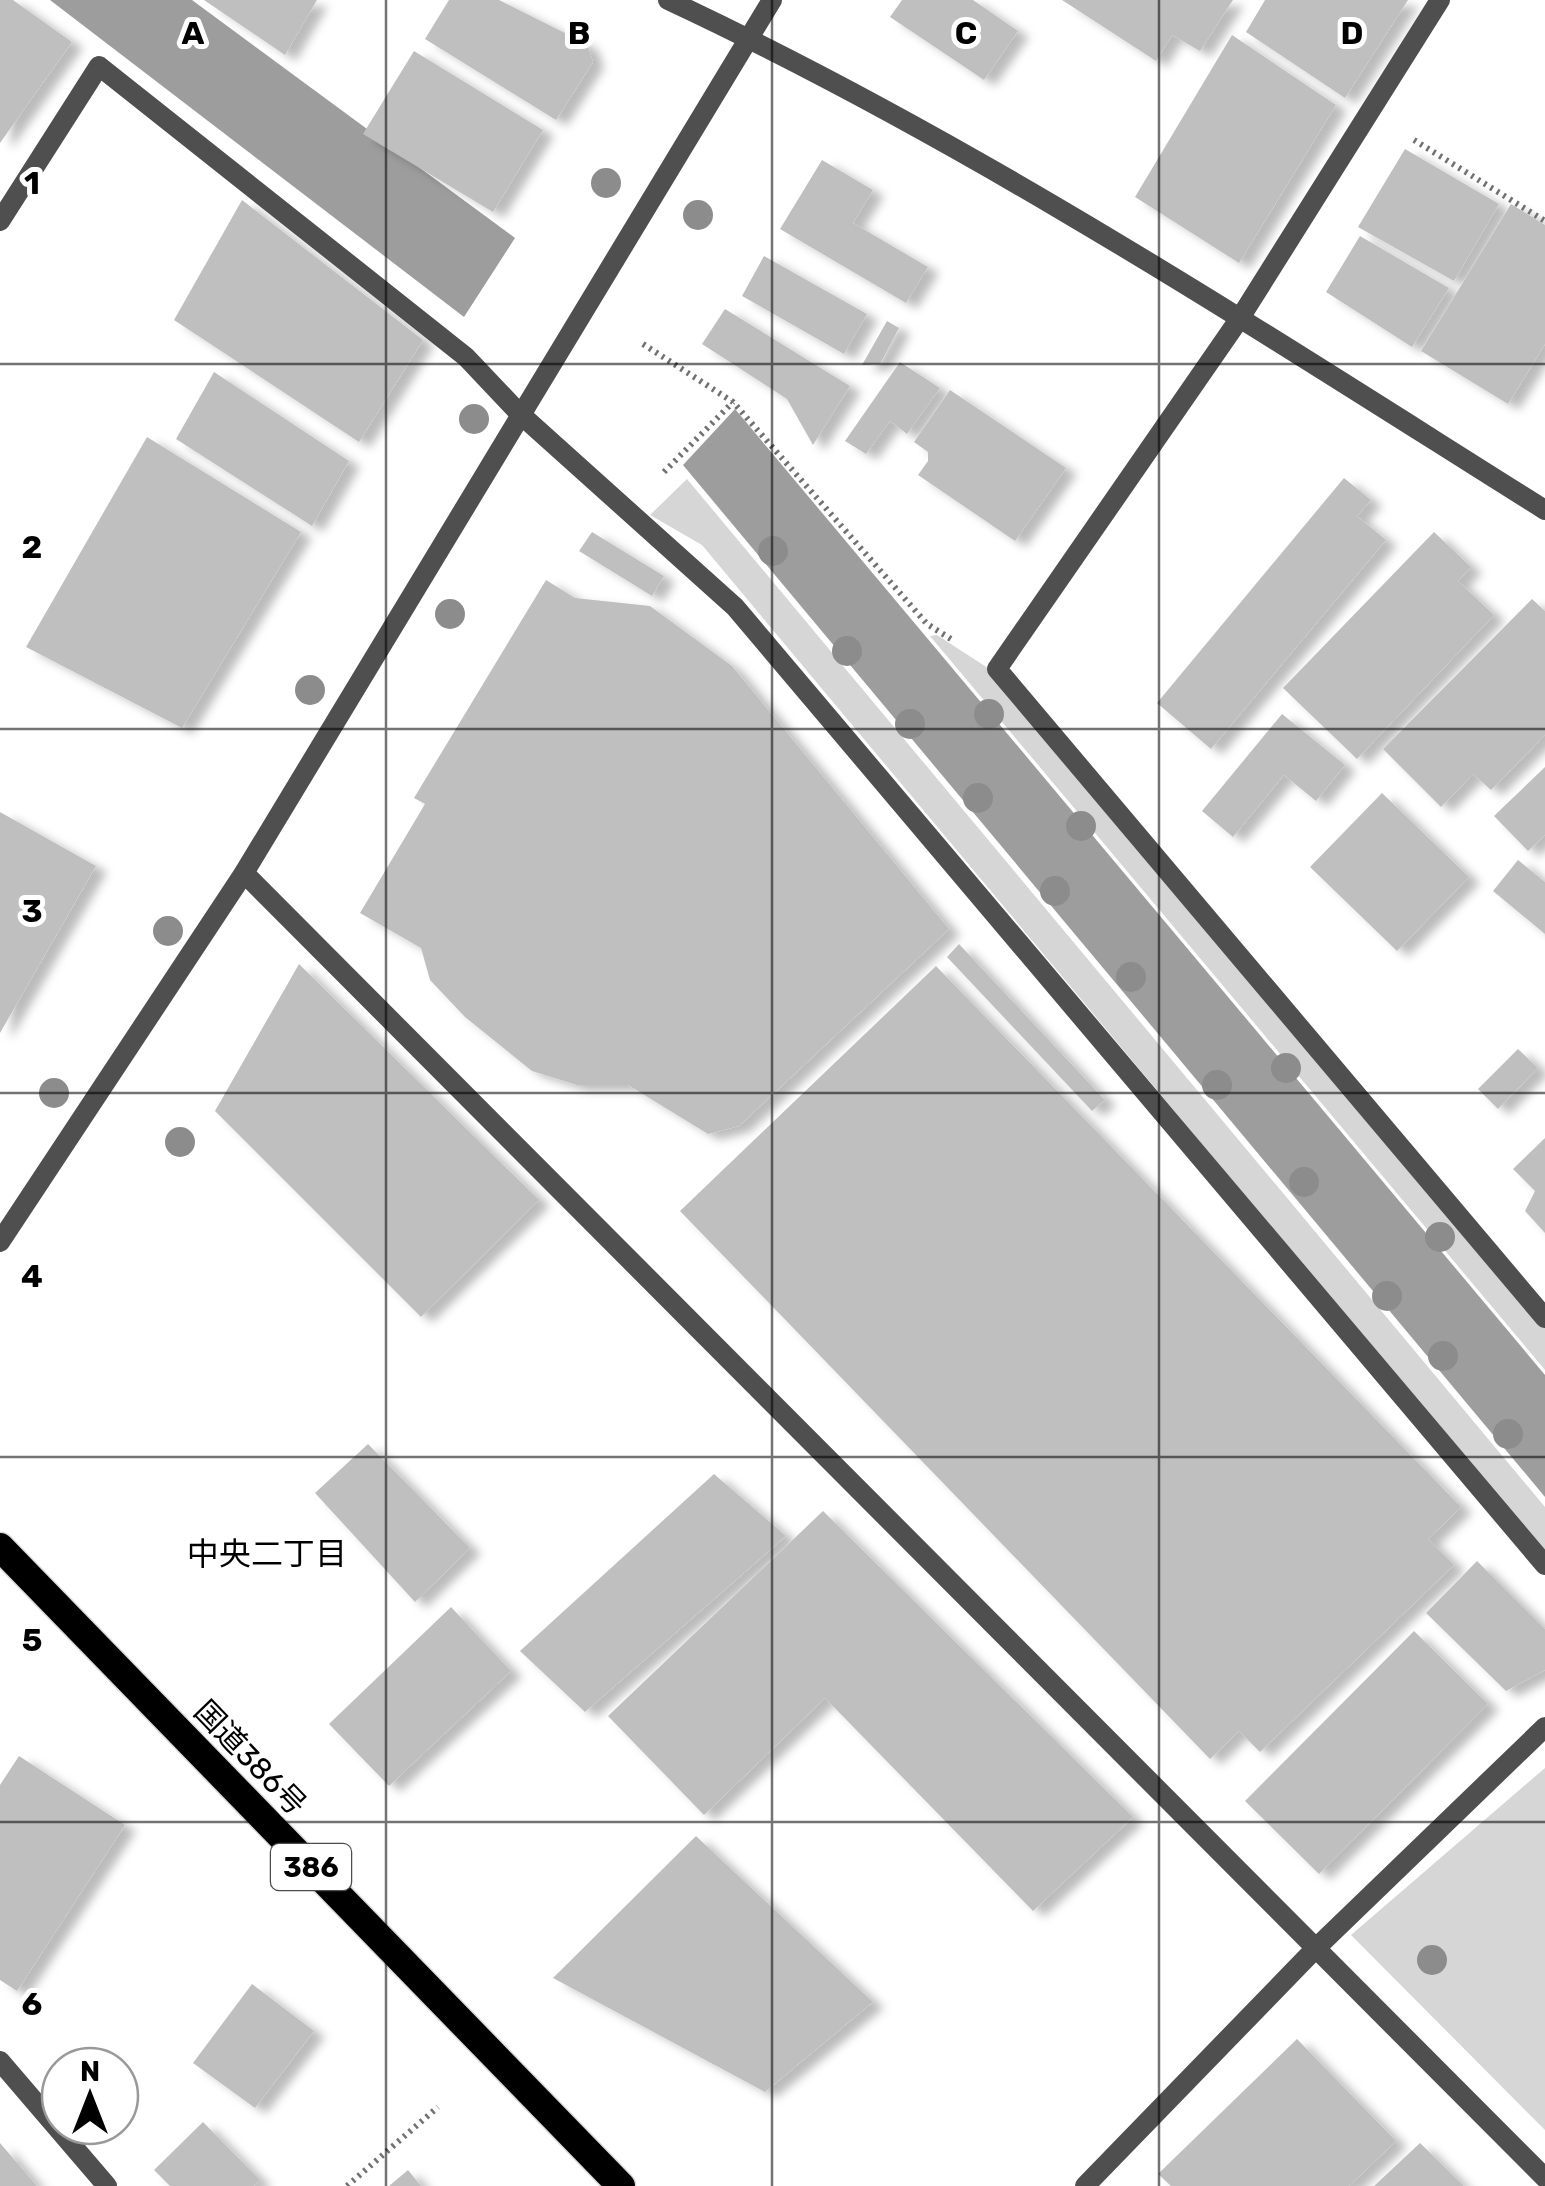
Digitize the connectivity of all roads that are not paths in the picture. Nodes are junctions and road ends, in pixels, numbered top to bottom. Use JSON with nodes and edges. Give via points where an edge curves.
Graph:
{"nodes":[{"id":1,"x":668,"y":0,"type":"edge"},
{"id":2,"x":772,"y":0,"type":"edge"},
{"id":3,"x":1440,"y":0,"type":"edge"},
{"id":4,"x":749,"y":39,"type":"junction"},
{"id":5,"x":0,"y":221,"type":"edge"},
{"id":6,"x":1240,"y":318,"type":"junction"},
{"id":7,"x":519,"y":413,"type":"junction"},
{"id":8,"x":1545,"y":510,"type":"edge"},
{"id":9,"x":244,"y":873,"type":"junction"},
{"id":10,"x":0,"y":1242,"type":"edge"},
{"id":11,"x":1545,"y":1318,"type":"edge"},
{"id":12,"x":0,"y":1548,"type":"edge"},
{"id":13,"x":1545,"y":1565,"type":"edge"},
{"id":14,"x":1545,"y":1727,"type":"edge"},
{"id":15,"x":1314,"y":1950,"type":"junction"},
{"id":16,"x":0,"y":2062,"type":"edge"},
{"id":17,"x":1545,"y":2178,"type":"edge"},
{"id":18,"x":107,"y":2186,"type":"edge"},
{"id":19,"x":621,"y":2186,"type":"edge"},
{"id":20,"x":1085,"y":2186,"type":"edge"}],
"edges":[{"from":1,"to":4,"type":"street"},
{"from":2,"to":4,"type":"street"},
{"from":3,"to":6,"type":"street"},
{"from":4,"to":6,"type":"street","via":[[816,70]]},
{"from":4,"to":7,"type":"street"},
{"from":5,"to":7,"type":"street","via":[[99,66],[466,357]]},
{"from":6,"to":8,"type":"street"},
{"from":6,"to":11,"type":"street","via":[[998,669]]},
{"from":7,"to":9,"type":"street"},
{"from":7,"to":13,"type":"street","via":[[735,607]]},
{"from":9,"to":10,"type":"street"},
{"from":9,"to":15,"type":"street"},
{"from":12,"to":19,"type":"highway","name":"国道386号","number":"386"},
{"from":14,"to":15,"type":"street"},
{"from":15,"to":17,"type":"street"},
{"from":15,"to":20,"type":"street"},
{"from":16,"to":18,"type":"street"}]}
